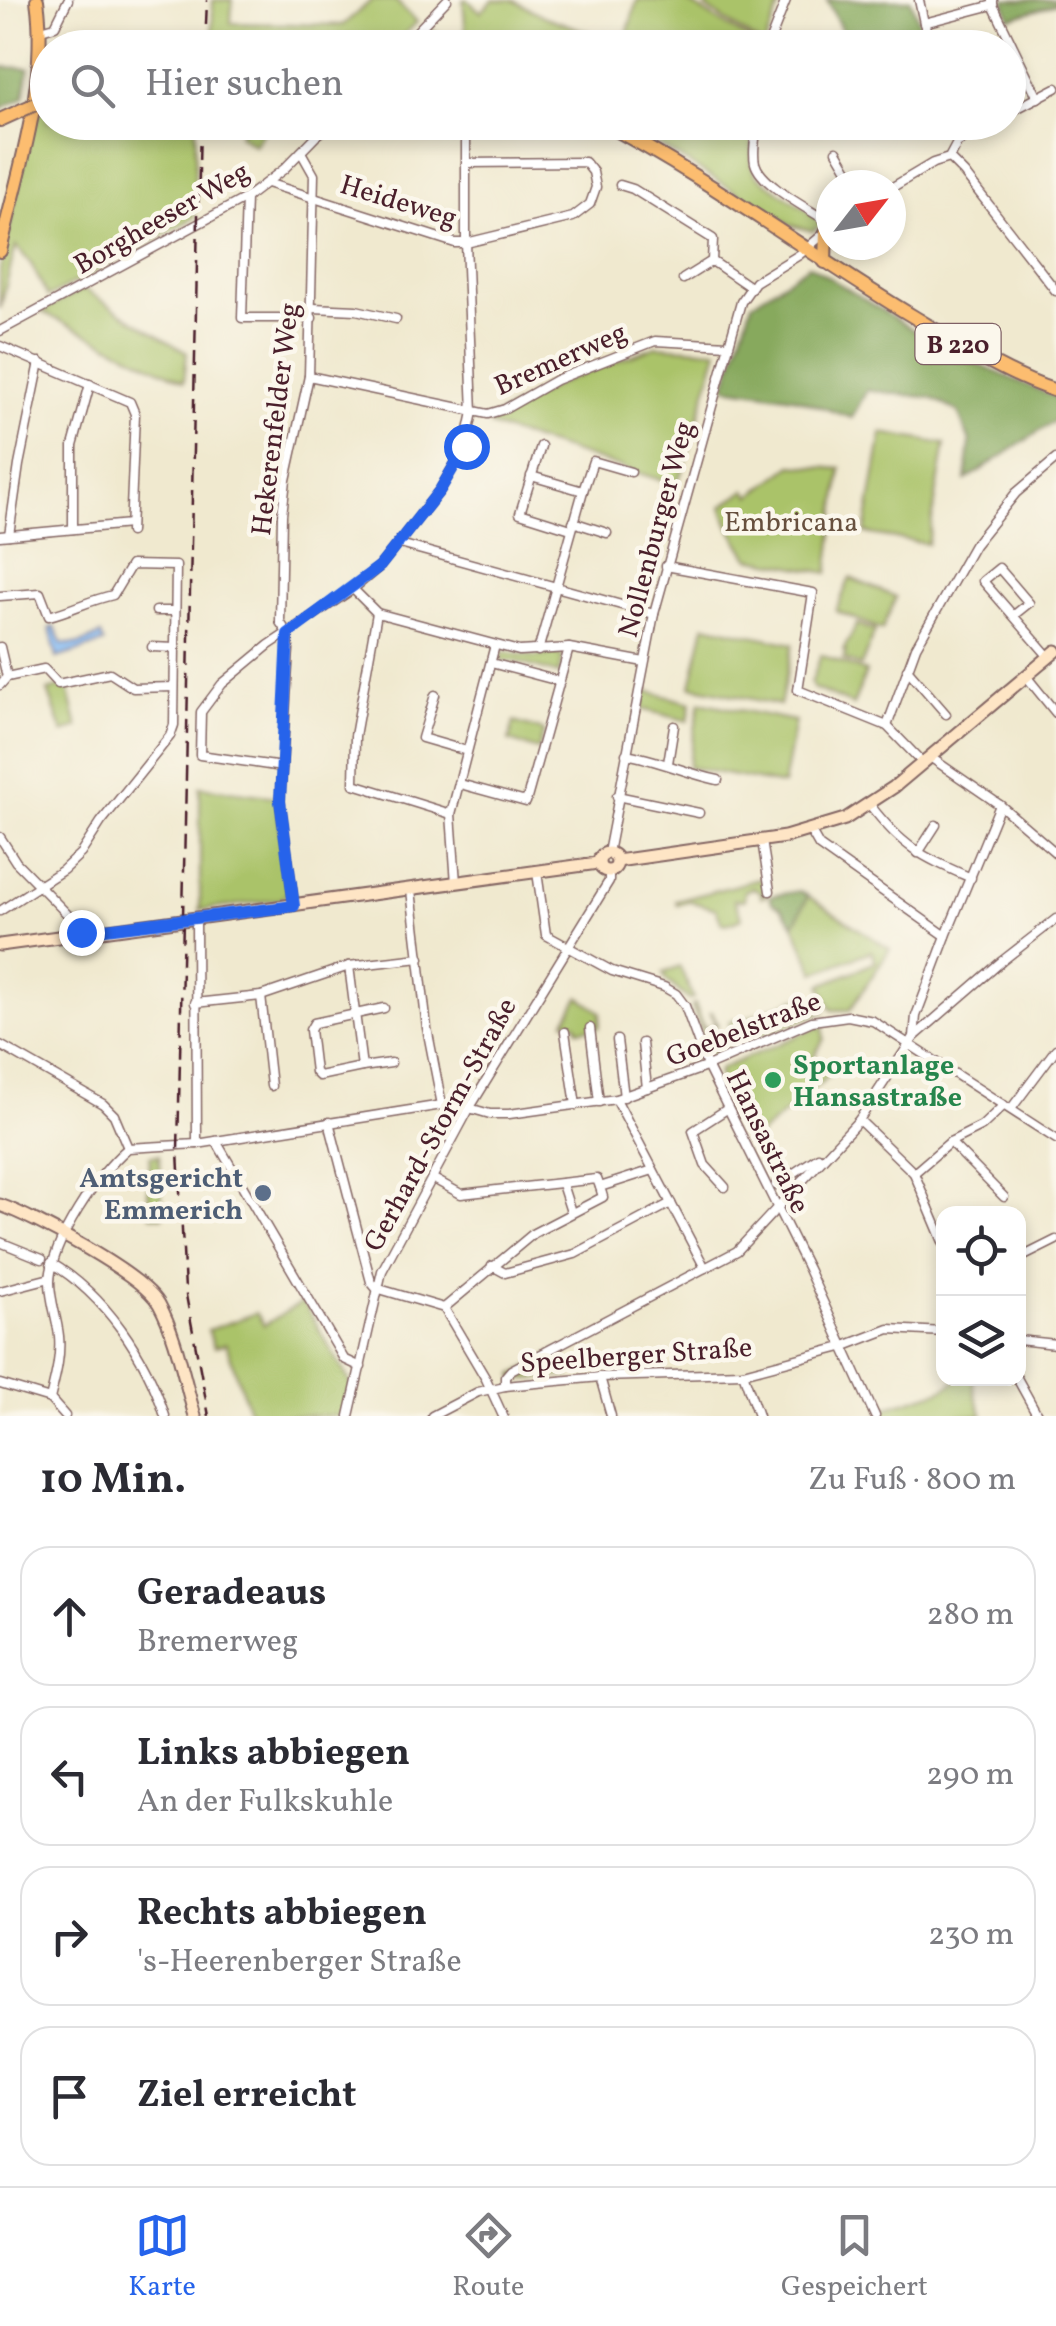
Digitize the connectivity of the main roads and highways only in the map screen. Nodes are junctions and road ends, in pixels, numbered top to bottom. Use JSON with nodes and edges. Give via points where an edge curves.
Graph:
{"nodes":[{"id":1,"x":38,"y":0,"type":"edge"},
{"id":2,"x":40,"y":30,"type":"edge"},
{"id":3,"x":30,"y":106,"type":"edge"},
{"id":4,"x":30,"y":116,"type":"edge"},
{"id":5,"x":0,"y":120,"type":"edge"},
{"id":6,"x":632,"y":140,"type":"edge"},
{"id":7,"x":0,"y":251,"type":"edge"},
{"id":8,"x":826,"y":262,"type":"joint"},
{"id":9,"x":1056,"y":391,"type":"edge"}],
"edges":[{"from":1,"to":2,"type":"main road"},
{"from":3,"to":5,"type":"main road","bridge":true},
{"from":4,"to":7,"type":"main road"},
{"from":6,"to":8,"type":"main road","number":"B 220"},
{"from":8,"to":9,"type":"main road","number":"B 220","via":[[982,358]]}]}
